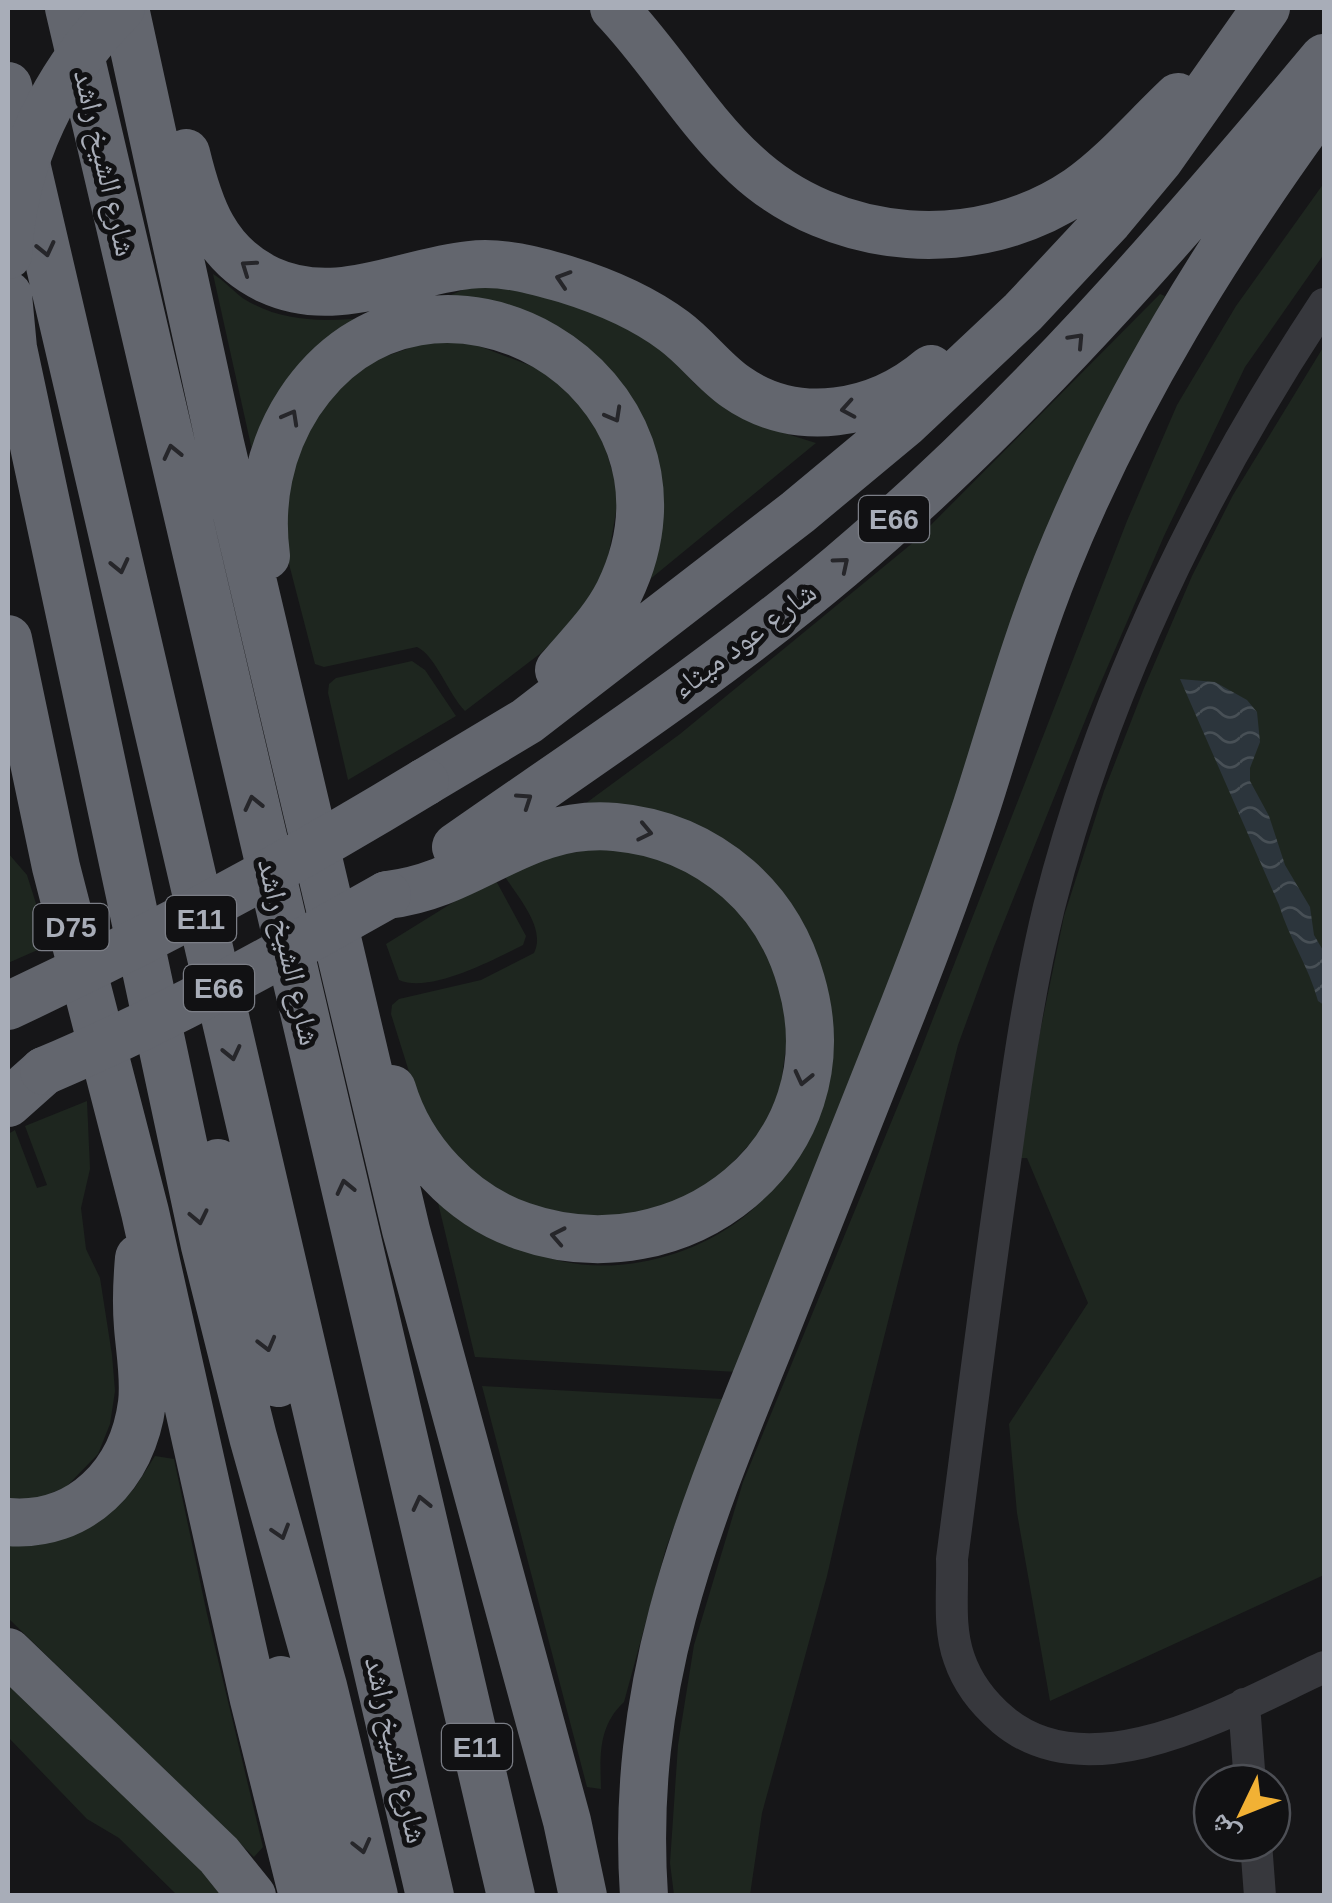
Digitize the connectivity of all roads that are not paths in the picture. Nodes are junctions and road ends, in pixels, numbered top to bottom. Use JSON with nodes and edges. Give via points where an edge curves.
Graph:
{"nodes":[{"id":1,"x":69,"y":8,"type":"edge"},
{"id":2,"x":123,"y":8,"type":"edge"},
{"id":3,"x":149,"y":8,"type":"edge"},
{"id":4,"x":614,"y":8,"type":"edge"},
{"id":5,"x":1260,"y":17,"type":"edge"},
{"id":6,"x":1324,"y":58,"type":"edge"},
{"id":7,"x":8,"y":86,"type":"edge"},
{"id":8,"x":1324,"y":102,"type":"edge"},
{"id":9,"x":1324,"y":153,"type":"edge"},
{"id":10,"x":8,"y":255,"type":"edge"},
{"id":11,"x":8,"y":295,"type":"edge"},
{"id":12,"x":1324,"y":304,"type":"edge"},
{"id":13,"x":1023,"y":312,"type":"junction"},
{"id":14,"x":1037,"y":616,"type":"junction"},
{"id":15,"x":8,"y":639,"type":"edge"},
{"id":16,"x":276,"y":684,"type":"junction"},
{"id":17,"x":92,"y":711,"type":"junction"},
{"id":18,"x":526,"y":721,"type":"junction"},
{"id":19,"x":388,"y":894,"type":"junction"},
{"id":20,"x":336,"y":933,"type":"junction"},
{"id":21,"x":8,"y":1006,"type":"edge"},
{"id":22,"x":8,"y":1104,"type":"edge"},
{"id":23,"x":146,"y":1212,"type":"junction"},
{"id":24,"x":202,"y":1461,"type":"junction"},
{"id":25,"x":8,"y":1522,"type":"edge"},
{"id":26,"x":8,"y":1652,"type":"edge"},
{"id":27,"x":1324,"y":1667,"type":"edge"},
{"id":28,"x":1244,"y":1704,"type":"junction"},
{"id":29,"x":397,"y":1752,"type":"junction"},
{"id":30,"x":1248,"y":1763,"type":"edge"},
{"id":31,"x":1258,"y":1863,"type":"edge"},
{"id":32,"x":583,"y":1892,"type":"edge"},
{"id":33,"x":252,"y":1896,"type":"edge"},
{"id":34,"x":303,"y":1896,"type":"edge"},
{"id":35,"x":342,"y":1896,"type":"edge"},
{"id":36,"x":374,"y":1896,"type":"edge"},
{"id":37,"x":430,"y":1896,"type":"edge"},
{"id":38,"x":511,"y":1896,"type":"edge"},
{"id":39,"x":644,"y":1896,"type":"edge"},
{"id":40,"x":1260,"y":1896,"type":"edge"}],
"edges":[{"from":38,"to":1,"type":"highway","name":"شارع الشيخ راشد","number":"E11","one_way":true},
{"from":2,"to":10,"type":"highway","bridge":true,"via":[[80,54],[45,112],[20,179]]},
{"from":2,"to":16,"type":"highway"},
{"from":13,"to":3,"type":"highway","one_way":true,"via":[[887,398],[840,412],[806,412],[771,405],[738,388],[677,333],[640,310],[542,273],[467,265],[328,292],[273,282],[232,254],[203,212]]},
{"from":4,"to":5,"type":"highway","via":[[727,147],[772,186],[837,220],[881,232],[940,236],[1000,226],[1081,188]]},
{"from":5,"to":13,"type":"highway","number":"E66","via":[[1158,160]]},
{"from":19,"to":6,"type":"highway","name":"شارع عود ميثاء","number":"E66","one_way":true,"via":[[738,649],[940,478],[1124,289]]},
{"from":7,"to":29,"type":"highway","name":"شارع الشيخ راشد","number":"E11","one_way":true},
{"from":8,"to":14,"type":"highway","via":[[1156,359],[1097,472]]},
{"from":9,"to":14,"type":"highway","via":[[1146,421],[1089,538]]},
{"from":11,"to":17,"type":"highway","via":[[13,348]]},
{"from":12,"to":28,"type":"street","via":[[1196,518],[1118,691],[1081,798],[1025,1019],[938,1630],[954,1694],[974,1722],[999,1744],[1061,1767],[1127,1760]]},
{"from":13,"to":18,"type":"highway","number":"E66","via":[[798,512]]},
{"from":14,"to":39,"type":"highway","via":[[942,906],[676,1596],[645,1755]]},
{"from":15,"to":23,"type":"highway","number":"D75","via":[[56,867]]},
{"from":16,"to":18,"type":"highway","one_way":true,"via":[[264,502],[274,456],[294,412],[323,374],[361,344],[430,321],[478,322],[547,345],[588,378],[624,432],[640,496],[620,591]]},
{"from":16,"to":20,"type":"highway"},
{"from":17,"to":29,"type":"highway","one_way":true,"via":[[138,834],[202,1106],[328,1571],[358,1664]]},
{"from":17,"to":36,"type":"highway","one_way":true,"via":[[224,1326]]},
{"from":18,"to":21,"type":"highway","bridge":true,"via":[[264,878]]},
{"from":19,"to":20,"type":"highway","one_way":true,"via":[[431,887],[518,843],[569,828],[640,830],[708,856],[746,886],[776,924],[804,990],[807,1062],[795,1108],[773,1151],[723,1203],[658,1234],[587,1241],[515,1224],[462,1192],[420,1147],[394,1097],[366,993]]},
{"from":19,"to":22,"type":"highway","name":"شارع عود ميثاء","number":"E66","bridge":true,"via":[[195,1001],[44,1071]]},
{"from":20,"to":32,"type":"highway","via":[[406,1230]]},
{"from":23,"to":24,"type":"highway","number":"D75"},
{"from":23,"to":25,"type":"highway","via":[[137,1287],[142,1404],[125,1459],[82,1506],[52,1519]]},
{"from":24,"to":34,"type":"highway","number":"D75"},
{"from":24,"to":35,"type":"highway","via":[[251,1570]]},
{"from":26,"to":33,"type":"highway","via":[[209,1845]]},
{"from":27,"to":28,"type":"street"},
{"from":28,"to":30,"type":"street"},
{"from":29,"to":37,"type":"highway","name":"شارع الشيخ راشد","number":"E11"},
{"from":31,"to":40,"type":"street"}]}
